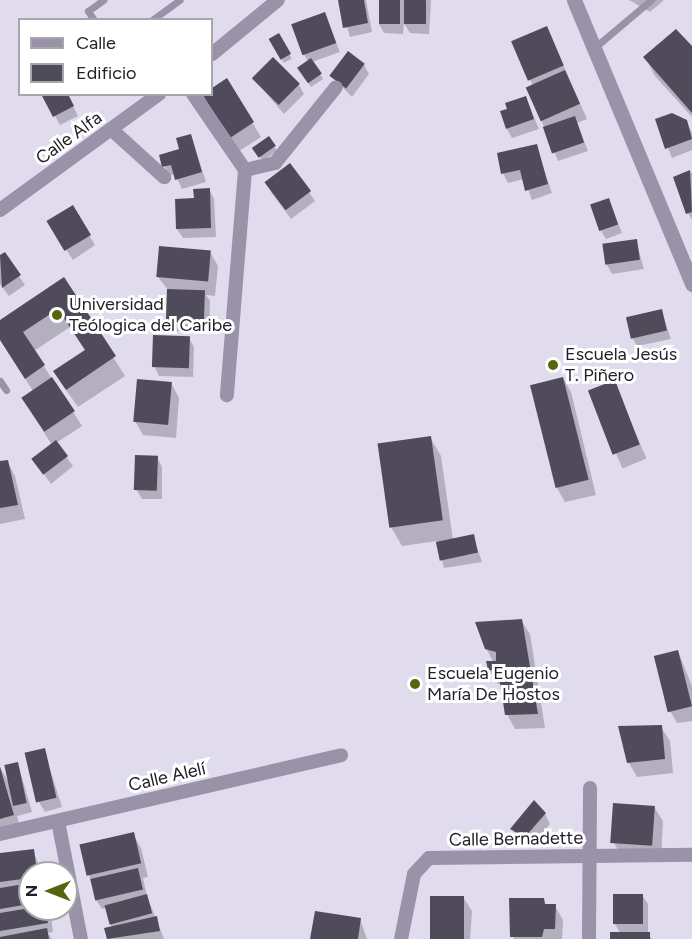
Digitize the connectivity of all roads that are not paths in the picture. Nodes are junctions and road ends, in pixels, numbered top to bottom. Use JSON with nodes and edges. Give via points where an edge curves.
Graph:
{"nodes":[{"id":1,"x":103,"y":0,"type":"edge"},
{"id":2,"x":180,"y":0,"type":"edge"},
{"id":3,"x":278,"y":0,"type":"edge"},
{"id":4,"x":572,"y":0,"type":"edge"},
{"id":5,"x":651,"y":0,"type":"edge"},
{"id":6,"x":93,"y":18,"type":"edge"},
{"id":7,"x":155,"y":18,"type":"edge"},
{"id":8,"x":594,"y":48,"type":"junction"},
{"id":9,"x":213,"y":53,"type":"edge"},
{"id":10,"x":336,"y":87,"type":"dead end"},
{"id":11,"x":156,"y":96,"type":"edge"},
{"id":12,"x":194,"y":96,"type":"edge"},
{"id":13,"x":111,"y":129,"type":"junction"},
{"id":14,"x":245,"y":170,"type":"junction"},
{"id":15,"x":164,"y":177,"type":"dead end"},
{"id":16,"x":0,"y":210,"type":"edge"},
{"id":17,"x":692,"y":284,"type":"edge"},
{"id":18,"x":0,"y":381,"type":"edge"},
{"id":19,"x":6,"y":390,"type":"dead end"},
{"id":20,"x":227,"y":395,"type":"dead end"},
{"id":21,"x":341,"y":755,"type":"dead end"},
{"id":22,"x":590,"y":788,"type":"dead end"},
{"id":23,"x":58,"y":821,"type":"junction"},
{"id":24,"x":0,"y":834,"type":"edge"},
{"id":25,"x":591,"y":855,"type":"junction"},
{"id":26,"x":692,"y":855,"type":"edge"},
{"id":27,"x":81,"y":939,"type":"edge"},
{"id":28,"x":401,"y":939,"type":"edge"},
{"id":29,"x":589,"y":939,"type":"edge"}],
"edges":[{"from":1,"to":6,"type":"lane","via":[[88,11]]},
{"from":2,"to":7,"type":"lane"},
{"from":3,"to":9,"type":"street"},
{"from":4,"to":8,"type":"street"},
{"from":5,"to":8,"type":"lane"},
{"from":8,"to":17,"type":"street"},
{"from":10,"to":14,"type":"street","via":[[275,163]]},
{"from":11,"to":13,"type":"street","name":"Calle Alfa"},
{"from":12,"to":14,"type":"street"},
{"from":13,"to":15,"type":"street"},
{"from":13,"to":16,"type":"street","name":"Calle Alfa"},
{"from":14,"to":20,"type":"street"},
{"from":18,"to":19,"type":"lane"},
{"from":21,"to":23,"type":"street","name":"Calle Alelí"},
{"from":22,"to":25,"type":"street"},
{"from":23,"to":24,"type":"street","name":"Calle Alelí"},
{"from":23,"to":27,"type":"street"},
{"from":25,"to":26,"type":"street","name":"Calle Bernadette"},
{"from":25,"to":28,"type":"street","name":"Calle Bernadette","via":[[429,858],[414,874]]},
{"from":25,"to":29,"type":"street"}]}
